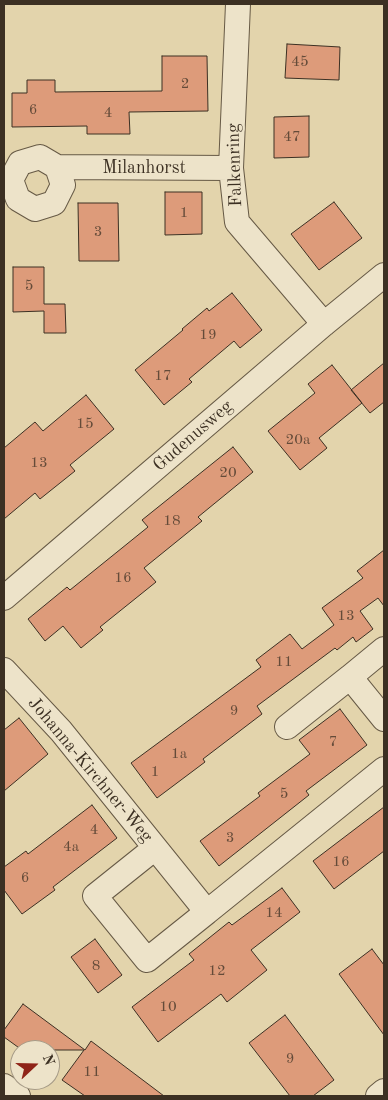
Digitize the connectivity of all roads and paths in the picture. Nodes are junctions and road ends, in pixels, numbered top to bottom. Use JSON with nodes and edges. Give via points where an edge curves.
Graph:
{"nodes":[{"id":1,"x":238,"y":4,"type":"edge"},
{"id":2,"x":57,"y":167,"type":"dead end"},
{"id":3,"x":231,"y":168,"type":"junction"},
{"id":4,"x":384,"y":275,"type":"edge"},
{"id":5,"x":324,"y":324,"type":"junction"},
{"id":6,"x":4,"y":598,"type":"edge"},
{"id":7,"x":384,"y":648,"type":"edge"},
{"id":8,"x":4,"y":670,"type":"edge"},
{"id":9,"x":350,"y":677,"type":"junction"},
{"id":10,"x":384,"y":719,"type":"edge"},
{"id":11,"x":287,"y":727,"type":"dead end"},
{"id":12,"x":384,"y":769,"type":"edge"},
{"id":13,"x":155,"y":848,"type":"junction"},
{"id":14,"x":206,"y":912,"type":"junction"},
{"id":15,"x":4,"y":1086,"type":"edge"},
{"id":16,"x":384,"y":1091,"type":"edge"},
{"id":17,"x":18,"y":1096,"type":"edge"},
{"id":18,"x":378,"y":1096,"type":"edge"}],
"edges":[{"from":1,"to":3,"type":"street","name":"Falkenring"},
{"from":2,"to":3,"type":"street","name":"Milanhorst"},
{"from":3,"to":5,"type":"street","name":"Falkenring","via":[[238,222]]},
{"from":4,"to":5,"type":"street","name":"Gudenusweg"},
{"from":5,"to":6,"type":"street","name":"Gudenusweg"},
{"from":7,"to":9,"type":"street"},
{"from":8,"to":13,"type":"street","name":"Johanna-Kirchner-Weg","via":[[61,731]]},
{"from":9,"to":10,"type":"street"},
{"from":9,"to":11,"type":"street"},
{"from":12,"to":14,"type":"street","name":"Johanna-Kirchner-Weg"},
{"from":13,"to":14,"type":"street","name":"Johanna-Kirchner-Weg"},
{"from":13,"to":14,"type":"street","name":"Johanna-Kirchner-Weg","via":[[95,896],[147,960]]},
{"from":15,"to":17,"type":"street"},
{"from":16,"to":18,"type":"street"}]}
